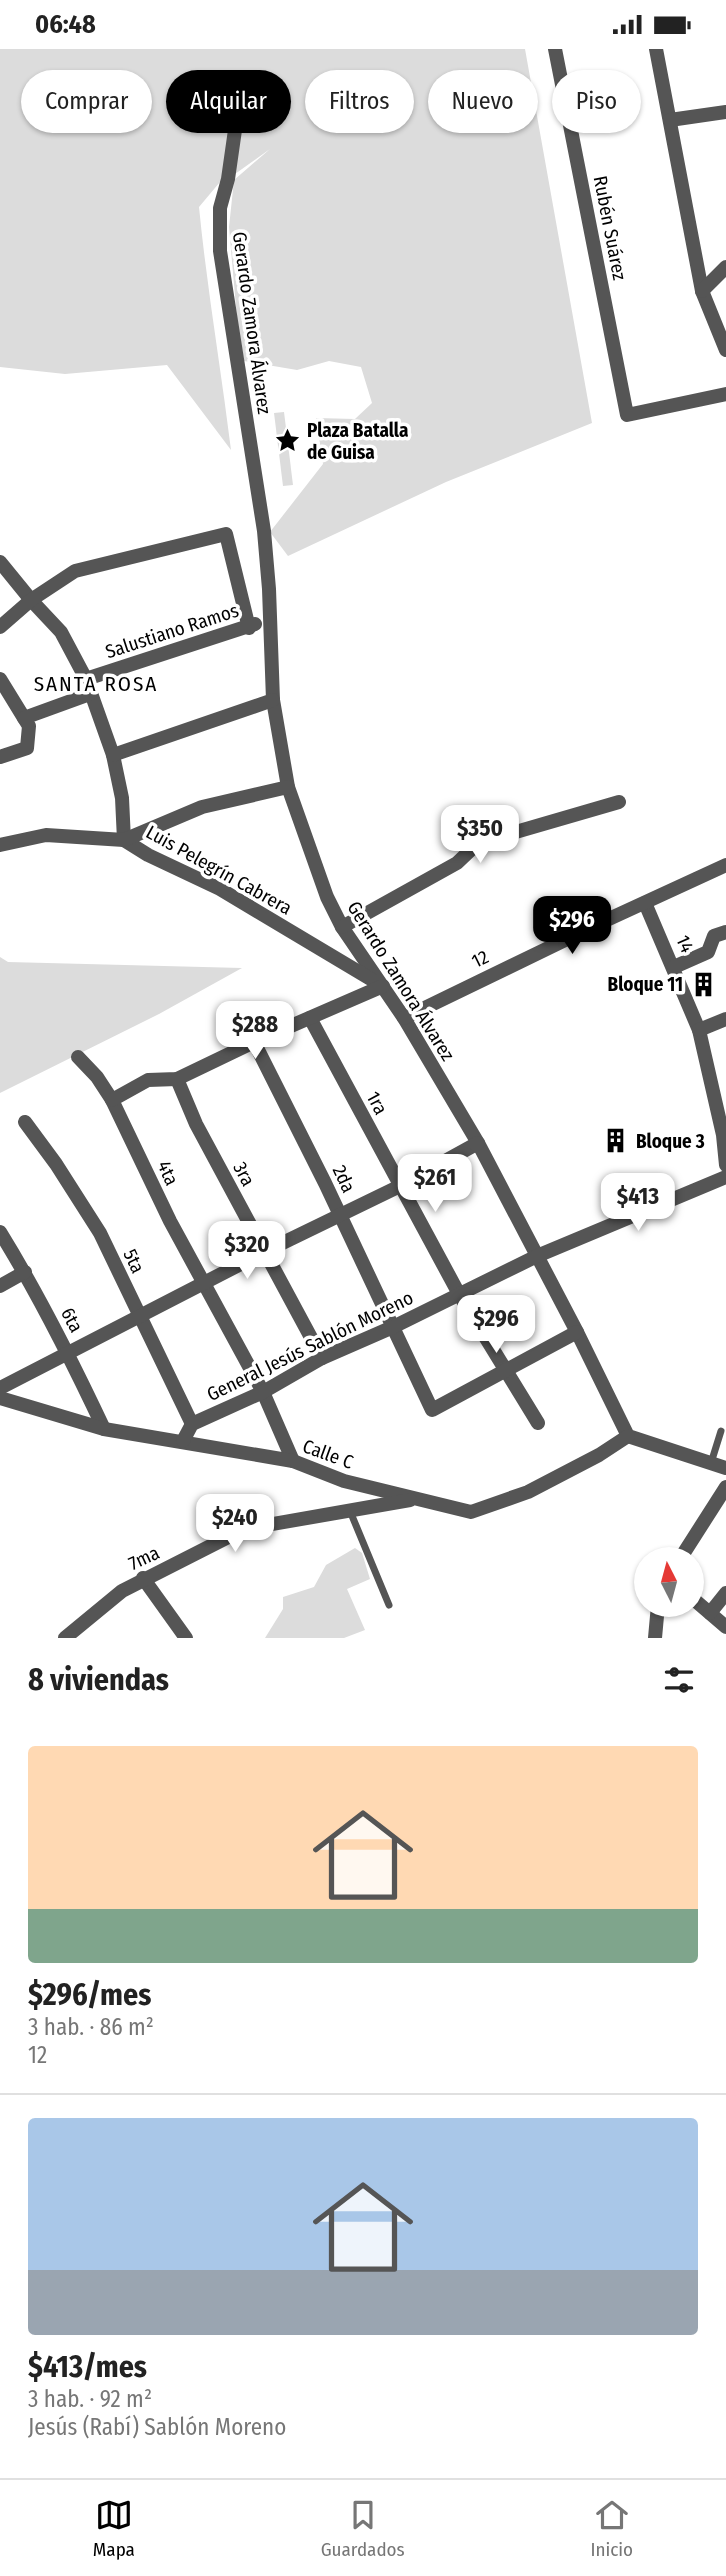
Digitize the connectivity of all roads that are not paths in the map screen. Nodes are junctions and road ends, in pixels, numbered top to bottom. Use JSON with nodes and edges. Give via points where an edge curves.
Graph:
{"nodes":[{"id":1,"x":555,"y":49,"type":"edge"},
{"id":2,"x":656,"y":49,"type":"edge"},
{"id":3,"x":726,"y":112,"type":"edge"},
{"id":4,"x":670,"y":120,"type":"junction"},
{"id":5,"x":235,"y":133,"type":"edge"},
{"id":6,"x":726,"y":267,"type":"edge"},
{"id":7,"x":702,"y":291,"type":"junction"},
{"id":8,"x":726,"y":350,"type":"edge"},
{"id":9,"x":726,"y":394,"type":"edge"},
{"id":10,"x":0,"y":562,"type":"edge"},
{"id":11,"x":31,"y":600,"type":"junction"},
{"id":12,"x":268,"y":617,"type":"junction"},
{"id":13,"x":0,"y":627,"type":"edge"},
{"id":14,"x":249,"y":628,"type":"junction"},
{"id":15,"x":0,"y":679,"type":"edge"},
{"id":16,"x":86,"y":679,"type":"junction"},
{"id":17,"x":90,"y":694,"type":"junction"},
{"id":18,"x":273,"y":700,"type":"junction"},
{"id":19,"x":24,"y":718,"type":"junction"},
{"id":20,"x":113,"y":755,"type":"junction"},
{"id":21,"x":0,"y":757,"type":"edge"},
{"id":22,"x":288,"y":787,"type":"junction"},
{"id":23,"x":619,"y":802,"type":"dead end"},
{"id":24,"x":124,"y":840,"type":"junction"},
{"id":25,"x":0,"y":845,"type":"edge"},
{"id":26,"x":726,"y":865,"type":"edge"},
{"id":27,"x":645,"y":903,"type":"junction"},
{"id":28,"x":342,"y":927,"type":"junction"},
{"id":29,"x":726,"y":932,"type":"edge"},
{"id":30,"x":674,"y":967,"type":"junction"},
{"id":31,"x":383,"y":986,"type":"junction"},
{"id":32,"x":310,"y":1018,"type":"junction"},
{"id":33,"x":404,"y":1018,"type":"junction"},
{"id":34,"x":726,"y":1020,"type":"edge"},
{"id":35,"x":699,"y":1030,"type":"junction"},
{"id":36,"x":254,"y":1042,"type":"junction"},
{"id":37,"x":78,"y":1057,"type":"dead end"},
{"id":38,"x":177,"y":1079,"type":"junction"},
{"id":39,"x":113,"y":1100,"type":"junction"},
{"id":40,"x":25,"y":1122,"type":"dead end"},
{"id":41,"x":725,"y":1135,"type":"edge"},
{"id":42,"x":478,"y":1143,"type":"junction"},
{"id":43,"x":726,"y":1165,"type":"edge"},
{"id":44,"x":726,"y":1177,"type":"edge"},
{"id":45,"x":400,"y":1187,"type":"junction"},
{"id":46,"x":340,"y":1216,"type":"junction"},
{"id":47,"x":0,"y":1232,"type":"edge"},
{"id":48,"x":264,"y":1252,"type":"junction"},
{"id":49,"x":537,"y":1256,"type":"junction"},
{"id":50,"x":25,"y":1272,"type":"junction"},
{"id":51,"x":205,"y":1284,"type":"junction"},
{"id":52,"x":0,"y":1286,"type":"edge"},
{"id":53,"x":459,"y":1294,"type":"junction"},
{"id":54,"x":139,"y":1318,"type":"junction"},
{"id":55,"x":393,"y":1327,"type":"junction"},
{"id":56,"x":577,"y":1332,"type":"junction"},
{"id":57,"x":69,"y":1354,"type":"junction"},
{"id":58,"x":322,"y":1358,"type":"junction"},
{"id":59,"x":506,"y":1370,"type":"junction"},
{"id":60,"x":0,"y":1388,"type":"edge"},
{"id":61,"x":263,"y":1392,"type":"junction"},
{"id":62,"x":0,"y":1398,"type":"edge"},
{"id":63,"x":538,"y":1423,"type":"dead end"},
{"id":64,"x":192,"y":1425,"type":"junction"},
{"id":65,"x":104,"y":1429,"type":"junction"},
{"id":66,"x":721,"y":1431,"type":"dead end"},
{"id":67,"x":628,"y":1436,"type":"junction"},
{"id":68,"x":183,"y":1441,"type":"junction"},
{"id":69,"x":293,"y":1461,"type":"junction"},
{"id":70,"x":710,"y":1463,"type":"junction"},
{"id":71,"x":726,"y":1468,"type":"edge"},
{"id":72,"x":726,"y":1487,"type":"edge"},
{"id":73,"x":415,"y":1499,"type":"junction"},
{"id":74,"x":349,"y":1511,"type":"junction"},
{"id":75,"x":688,"y":1547,"type":"edge"},
{"id":76,"x":143,"y":1578,"type":"junction"},
{"id":77,"x":726,"y":1593,"type":"edge"},
{"id":78,"x":389,"y":1605,"type":"dead end"},
{"id":79,"x":704,"y":1608,"type":"edge"},
{"id":80,"x":710,"y":1613,"type":"junction"},
{"id":81,"x":657,"y":1617,"type":"edge"},
{"id":82,"x":726,"y":1627,"type":"edge"},
{"id":83,"x":65,"y":1638,"type":"edge"},
{"id":84,"x":186,"y":1638,"type":"edge"},
{"id":85,"x":655,"y":1638,"type":"edge"}],
"edges":[{"from":1,"to":9,"type":"street","name":"Rubén Suárez","via":[[627,415]]},
{"from":2,"to":4,"type":"street"},
{"from":3,"to":4,"type":"street"},
{"from":4,"to":7,"type":"street"},
{"from":5,"to":12,"type":"street","name":"Gerardo Zamora Álvarez","via":[[219,208],[220,251],[264,531]]},
{"from":6,"to":7,"type":"street"},
{"from":7,"to":8,"type":"street"},
{"from":10,"to":11,"type":"street","name":"Luis Pelegrín Cabrera"},
{"from":11,"to":13,"type":"street"},
{"from":11,"to":14,"type":"street","via":[[75,571],[226,534]]},
{"from":11,"to":16,"type":"street","name":"Luis Pelegrín Cabrera","via":[[61,632]]},
{"from":12,"to":14,"type":"street","name":"Salustiano Ramos"},
{"from":12,"to":18,"type":"street","name":"Gerardo Zamora Álvarez"},
{"from":14,"to":16,"type":"street","name":"Salustiano Ramos"},
{"from":15,"to":19,"type":"street"},
{"from":16,"to":17,"type":"street","name":"Luis Pelegrín Cabrera"},
{"from":17,"to":19,"type":"street"},
{"from":17,"to":20,"type":"street","name":"Luis Pelegrín Cabrera"},
{"from":18,"to":20,"type":"street"},
{"from":18,"to":22,"type":"street","name":"Gerardo Zamora Álvarez"},
{"from":19,"to":21,"type":"street","via":[[29,726],[27,748]]},
{"from":20,"to":24,"type":"street","name":"Luis Pelegrín Cabrera"},
{"from":22,"to":24,"type":"street","via":[[202,807]]},
{"from":22,"to":28,"type":"street","name":"Gerardo Zamora Álvarez"},
{"from":23,"to":28,"type":"street","via":[[478,843],[457,863]]},
{"from":24,"to":25,"type":"street","via":[[46,835]]},
{"from":24,"to":31,"type":"street","name":"Luis Pelegrín Cabrera","via":[[220,890]]},
{"from":26,"to":27,"type":"street","name":"12"},
{"from":27,"to":30,"type":"street","name":"14"},
{"from":27,"to":33,"type":"street","name":"12"},
{"from":28,"to":31,"type":"street","name":"Gerardo Zamora Álvarez"},
{"from":29,"to":30,"type":"street","via":[[714,936],[708,952]]},
{"from":30,"to":35,"type":"street","name":"14"},
{"from":31,"to":32,"type":"street"},
{"from":31,"to":33,"type":"street","name":"Gerardo Zamora Álvarez"},
{"from":32,"to":36,"type":"street"},
{"from":32,"to":45,"type":"street","name":"1ra"},
{"from":33,"to":42,"type":"street","name":"Gerardo Zamora Álvarez"},
{"from":34,"to":35,"type":"street"},
{"from":35,"to":41,"type":"street","name":"14"},
{"from":36,"to":38,"type":"street"},
{"from":36,"to":46,"type":"street","name":"2da"},
{"from":37,"to":39,"type":"street","name":"4ta"},
{"from":38,"to":39,"type":"street","via":[[148,1080]]},
{"from":38,"to":48,"type":"street","name":"3ra"},
{"from":39,"to":51,"type":"street","name":"4ta"},
{"from":40,"to":54,"type":"street","name":"5ta","via":[[100,1233]]},
{"from":41,"to":43,"type":"street","name":"14"},
{"from":42,"to":45,"type":"street"},
{"from":42,"to":49,"type":"street","name":"Gerardo Zamora Álvarez"},
{"from":44,"to":49,"type":"street","name":"General Jesús Sablón Moreno"},
{"from":45,"to":46,"type":"street"},
{"from":45,"to":53,"type":"street","name":"1ra"},
{"from":46,"to":48,"type":"street"},
{"from":46,"to":55,"type":"street","name":"2da"},
{"from":47,"to":50,"type":"street","name":"6ta"},
{"from":48,"to":51,"type":"street"},
{"from":48,"to":58,"type":"street","name":"3ra"},
{"from":49,"to":53,"type":"street","name":"General Jesús Sablón Moreno"},
{"from":49,"to":56,"type":"street","name":"Gerardo Zamora Álvarez"},
{"from":50,"to":52,"type":"street"},
{"from":50,"to":57,"type":"street","name":"6ta"},
{"from":51,"to":54,"type":"street"},
{"from":51,"to":61,"type":"street","name":"4ta"},
{"from":53,"to":55,"type":"street","name":"General Jesús Sablón Moreno"},
{"from":53,"to":59,"type":"street","name":"1ra"},
{"from":54,"to":57,"type":"street"},
{"from":54,"to":64,"type":"street","name":"5ta"},
{"from":55,"to":58,"type":"street","name":"General Jesús Sablón Moreno"},
{"from":55,"to":59,"type":"street","name":"2da","via":[[432,1410]]},
{"from":56,"to":59,"type":"street"},
{"from":56,"to":67,"type":"street","name":"Gerardo Zamora Álvarez"},
{"from":57,"to":60,"type":"street"},
{"from":57,"to":65,"type":"street","name":"6ta"},
{"from":58,"to":61,"type":"street","name":"General Jesús Sablón Moreno"},
{"from":59,"to":63,"type":"street","name":"1ra"},
{"from":61,"to":64,"type":"street","name":"General Jesús Sablón Moreno"},
{"from":61,"to":69,"type":"street","name":"4ta"},
{"from":62,"to":65,"type":"street","name":"Calle C"},
{"from":64,"to":68,"type":"street","name":"General Jesús Sablón Moreno"},
{"from":65,"to":68,"type":"street","name":"Calle C"},
{"from":66,"to":70,"type":"lane"},
{"from":67,"to":70,"type":"street"},
{"from":67,"to":73,"type":"street","name":"Calle C","via":[[528,1492],[471,1511]]},
{"from":68,"to":69,"type":"street","name":"Calle C"},
{"from":69,"to":73,"type":"street","name":"Calle C","via":[[344,1481]]},
{"from":70,"to":71,"type":"street"},
{"from":72,"to":75,"type":"street"},
{"from":73,"to":74,"type":"street","name":"7ma"},
{"from":74,"to":76,"type":"street","name":"7ma","via":[[244,1529]]},
{"from":74,"to":78,"type":"lane"},
{"from":76,"to":83,"type":"street","name":"7ma"},
{"from":76,"to":84,"type":"street"},
{"from":77,"to":80,"type":"street"},
{"from":79,"to":80,"type":"street"},
{"from":80,"to":82,"type":"street"},
{"from":81,"to":85,"type":"street"}]}
